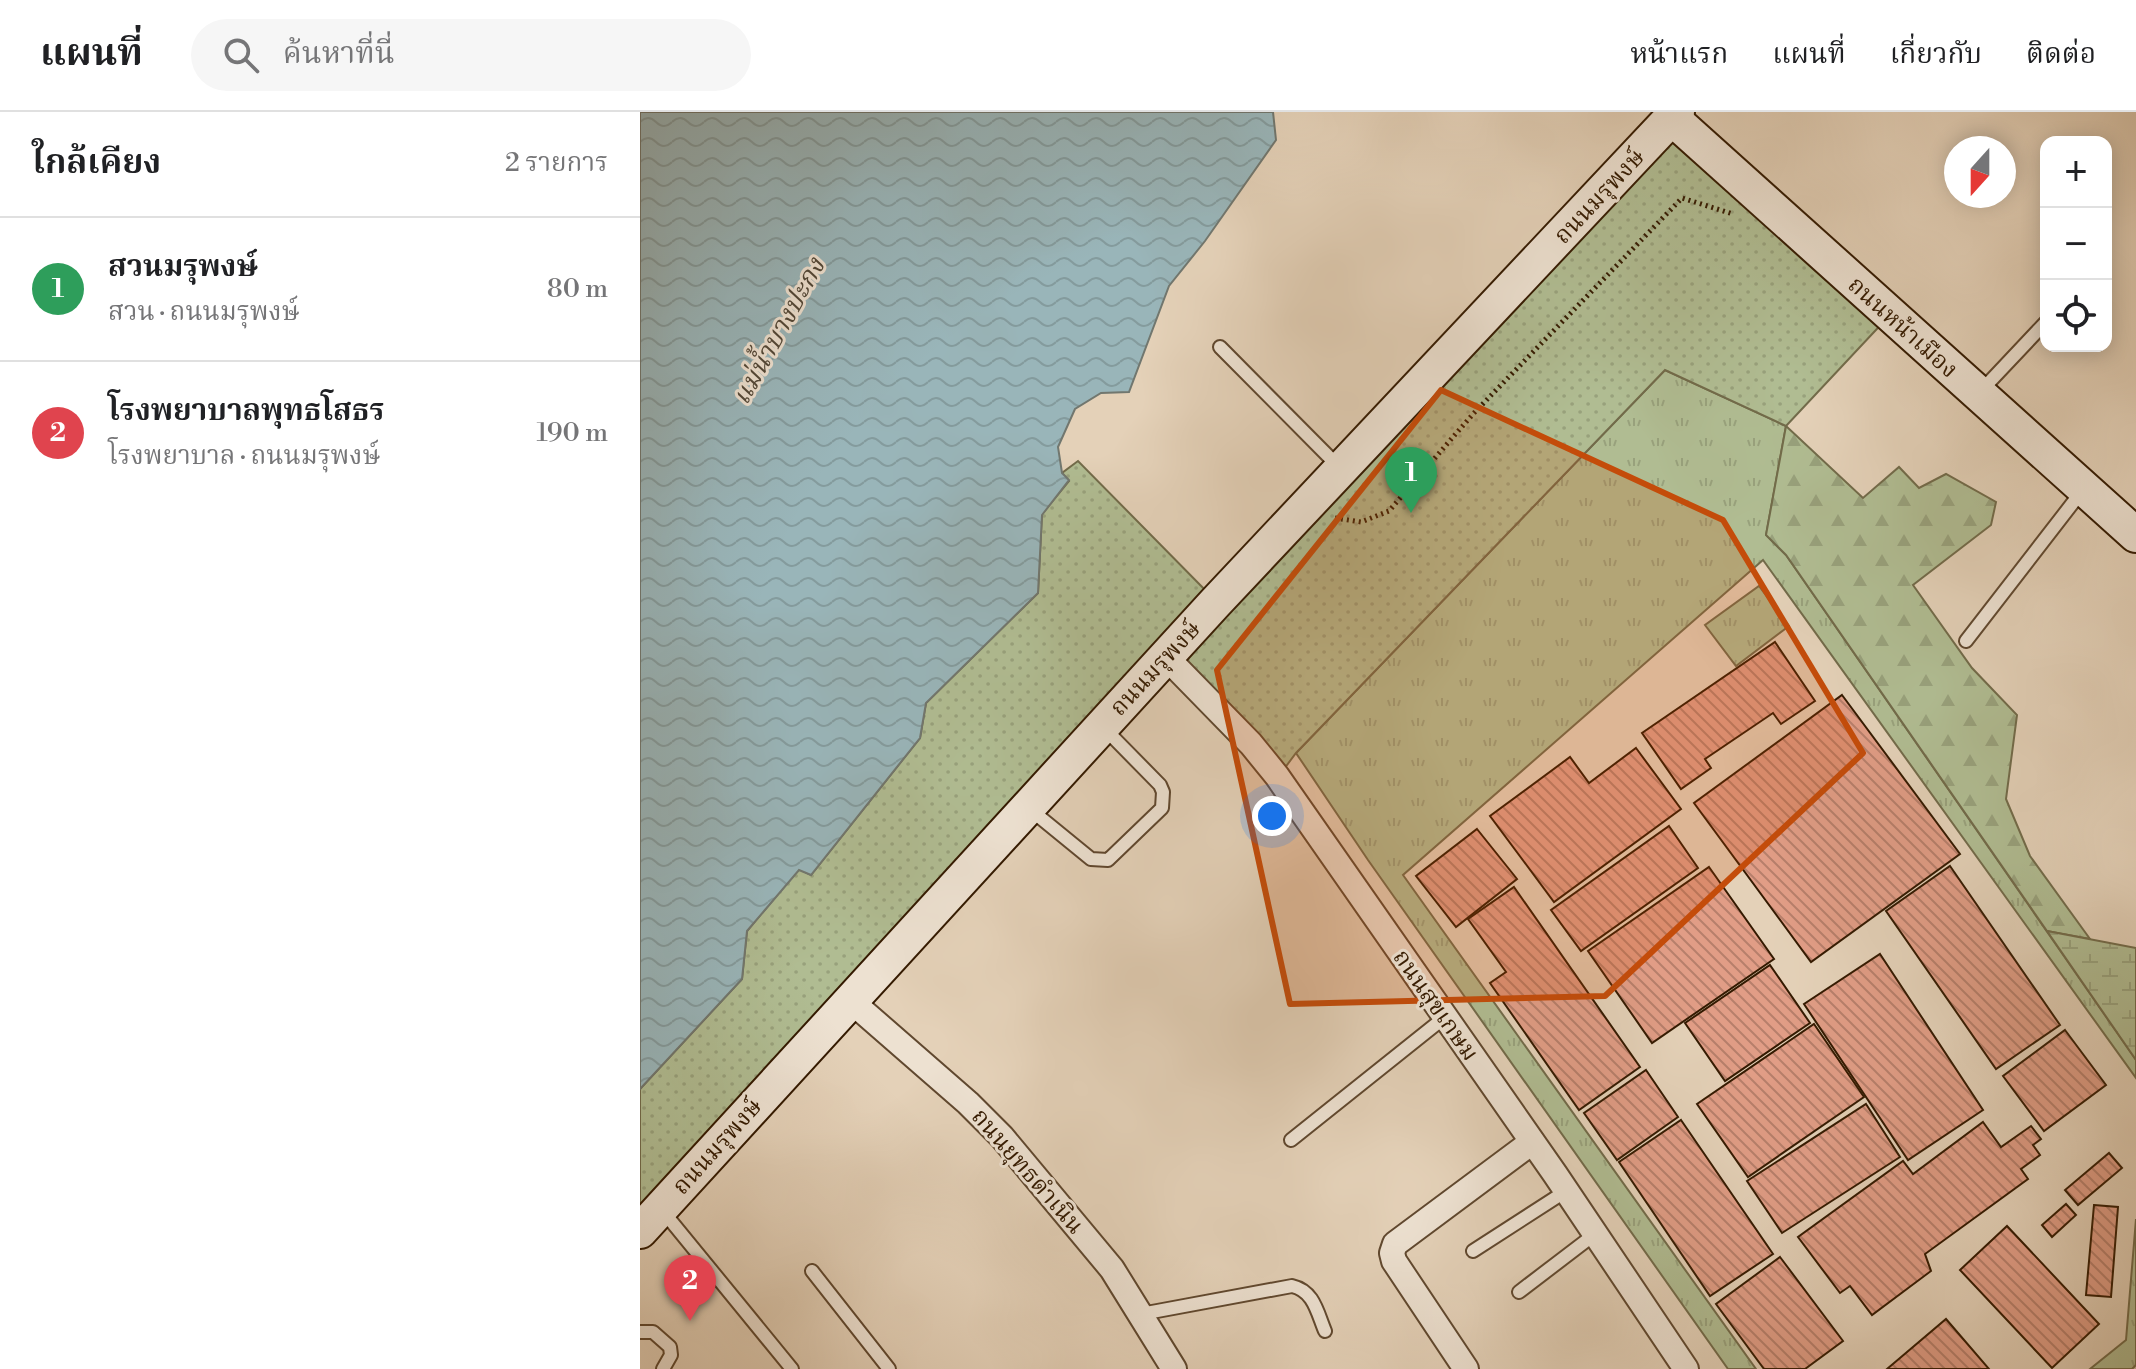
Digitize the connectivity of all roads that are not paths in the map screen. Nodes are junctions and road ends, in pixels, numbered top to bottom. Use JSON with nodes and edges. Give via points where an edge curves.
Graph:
{"nodes":[{"id":1,"x":1675,"y":115,"type":"edge"},
{"id":2,"x":2040,"y":328,"type":"edge"},
{"id":3,"x":1220,"y":347,"type":"dead end"},
{"id":4,"x":1978,"y":395,"type":"junction"},
{"id":5,"x":1342,"y":470,"type":"junction"},
{"id":6,"x":2084,"y":489,"type":"junction"},
{"id":7,"x":2136,"y":535,"type":"edge"},
{"id":8,"x":1966,"y":641,"type":"dead end"},
{"id":9,"x":1166,"y":657,"type":"junction"},
{"id":10,"x":1102,"y":726,"type":"junction"},
{"id":11,"x":1028,"y":807,"type":"junction"},
{"id":12,"x":851,"y":1001,"type":"junction"},
{"id":13,"x":1445,"y":1017,"type":"junction"},
{"id":14,"x":1291,"y":1140,"type":"dead end"},
{"id":15,"x":1532,"y":1142,"type":"junction"},
{"id":16,"x":1566,"y":1191,"type":"junction"},
{"id":17,"x":650,"y":1220,"type":"edge"},
{"id":18,"x":1595,"y":1234,"type":"junction"},
{"id":19,"x":1473,"y":1251,"type":"dead end"},
{"id":20,"x":812,"y":1271,"type":"dead end"},
{"id":21,"x":1519,"y":1292,"type":"dead end"},
{"id":22,"x":1141,"y":1314,"type":"junction"},
{"id":23,"x":1325,"y":1331,"type":"dead end"},
{"id":24,"x":640,"y":1332,"type":"edge"},
{"id":25,"x":663,"y":1369,"type":"edge"},
{"id":26,"x":792,"y":1369,"type":"edge"},
{"id":27,"x":889,"y":1369,"type":"edge"},
{"id":28,"x":1174,"y":1369,"type":"edge"},
{"id":29,"x":1466,"y":1369,"type":"edge"},
{"id":30,"x":1686,"y":1369,"type":"edge"}],
"edges":[{"from":1,"to":4,"type":"main road","name":"ถนนหน้าเมือง"},
{"from":1,"to":5,"type":"main road","name":"ถนนมรุพงษ์"},
{"from":2,"to":4,"type":"lane"},
{"from":3,"to":5,"type":"lane"},
{"from":4,"to":6,"type":"main road","name":"ถนนหน้าเมือง"},
{"from":5,"to":9,"type":"main road","name":"ถนนมรุพงษ์"},
{"from":6,"to":7,"type":"main road","name":"ถนนหน้าเมือง"},
{"from":6,"to":8,"type":"lane"},
{"from":9,"to":10,"type":"main road","name":"ถนนมรุพงษ์"},
{"from":9,"to":13,"type":"street","name":"ถนนสุขเกษม","via":[[1277,776]]},
{"from":10,"to":11,"type":"main road","name":"ถนนมรุพงษ์"},
{"from":10,"to":11,"type":"lane","via":[[1160,785],[1162,808],[1100,862]]},
{"from":11,"to":12,"type":"main road","name":"ถนนมรุพงษ์"},
{"from":12,"to":17,"type":"main road","name":"ถนนมรุพงษ์"},
{"from":12,"to":22,"type":"street","name":"ถนนยุทธดำเนิน","via":[[1002,1137],[1112,1269]]},
{"from":13,"to":14,"type":"lane"},
{"from":13,"to":15,"type":"street","name":"ถนนสุขเกษม"},
{"from":15,"to":16,"type":"street","name":"ถนนสุขเกษม"},
{"from":15,"to":29,"type":"street","via":[[1395,1244],[1392,1253]]},
{"from":16,"to":18,"type":"street","name":"ถนนสุขเกษม"},
{"from":16,"to":19,"type":"lane"},
{"from":17,"to":26,"type":"lane"},
{"from":18,"to":21,"type":"lane"},
{"from":18,"to":30,"type":"street","name":"ถนนสุขเกษม"},
{"from":20,"to":27,"type":"lane"},
{"from":22,"to":23,"type":"lane","via":[[1292,1286],[1311,1296]]},
{"from":22,"to":28,"type":"street","name":"ถนนยุทธดำเนิน"},
{"from":24,"to":25,"type":"lane","via":[[653,1332],[670,1347]]}]}
